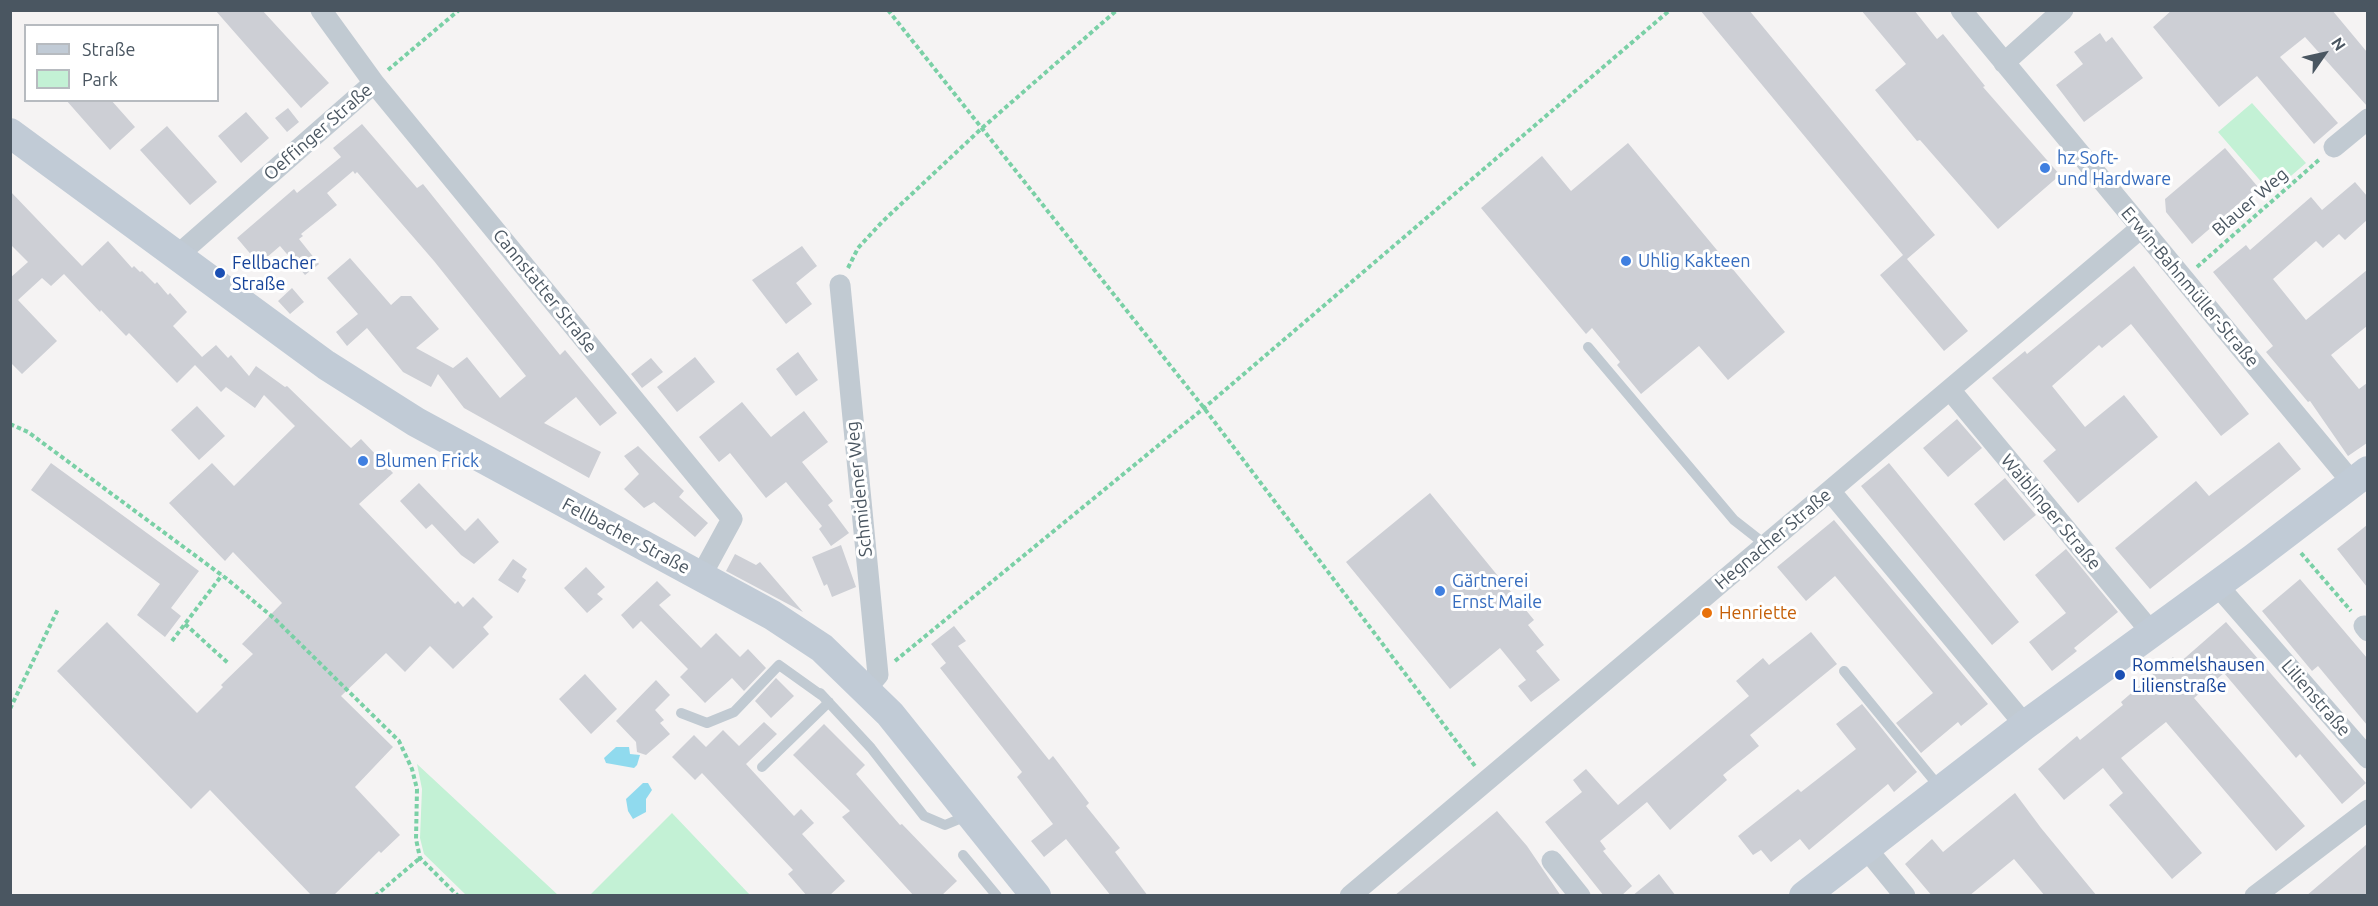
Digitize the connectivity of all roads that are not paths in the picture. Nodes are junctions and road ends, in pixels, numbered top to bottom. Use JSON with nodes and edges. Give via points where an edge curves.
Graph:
{"nodes":[{"id":1,"x":321,"y":10,"type":"edge"},
{"id":2,"x":1961,"y":10,"type":"edge"},
{"id":3,"x":2063,"y":10,"type":"edge"},
{"id":4,"x":2004,"y":63,"type":"junction"},
{"id":5,"x":374,"y":82,"type":"junction"},
{"id":6,"x":2367,"y":119,"type":"edge"},
{"id":7,"x":10,"y":132,"type":"edge"},
{"id":8,"x":2334,"y":147,"type":"road end"},
{"id":9,"x":2141,"y":228,"type":"junction"},
{"id":10,"x":178,"y":255,"type":"junction"},
{"id":11,"x":840,"y":285,"type":"road end"},
{"id":12,"x":1588,"y":347,"type":"dead end"},
{"id":13,"x":1951,"y":391,"type":"junction"},
{"id":14,"x":2359,"y":476,"type":"edge"},
{"id":15,"x":1830,"y":491,"type":"junction"},
{"id":16,"x":1766,"y":545,"type":"junction"},
{"id":17,"x":701,"y":576,"type":"junction"},
{"id":18,"x":2217,"y":585,"type":"junction"},
{"id":19,"x":2152,"y":633,"type":"junction"},
{"id":20,"x":1844,"y":671,"type":"dead end"},
{"id":21,"x":872,"y":682,"type":"junction"},
{"id":22,"x":823,"y":697,"type":"junction"},
{"id":23,"x":681,"y":713,"type":"dead end"},
{"id":24,"x":2025,"y":725,"type":"junction"},
{"id":25,"x":2367,"y":758,"type":"edge"},
{"id":26,"x":762,"y":767,"type":"dead end"},
{"id":27,"x":1942,"y":789,"type":"junction"},
{"id":28,"x":2367,"y":810,"type":"edge"},
{"id":29,"x":972,"y":814,"type":"junction"},
{"id":30,"x":1865,"y":847,"type":"junction"},
{"id":31,"x":963,"y":855,"type":"dead end"},
{"id":32,"x":1552,"y":861,"type":"dead end"},
{"id":33,"x":997,"y":896,"type":"edge"},
{"id":34,"x":1036,"y":896,"type":"edge"},
{"id":35,"x":1350,"y":896,"type":"edge"},
{"id":36,"x":1580,"y":896,"type":"edge"},
{"id":37,"x":1804,"y":896,"type":"edge"},
{"id":38,"x":1905,"y":896,"type":"edge"},
{"id":39,"x":2255,"y":896,"type":"edge"}],
"edges":[{"from":1,"to":5,"type":"street","name":"Cannstatter Straße"},
{"from":2,"to":4,"type":"street","name":"Erwin-Bahnmüller-Straße"},
{"from":3,"to":4,"type":"street"},
{"from":4,"to":9,"type":"street","name":"Erwin-Bahnmüller-Straße"},
{"from":5,"to":10,"type":"street","name":"Oeffinger Straße"},
{"from":5,"to":17,"type":"street","name":"Cannstatter Straße","via":[[732,519]]},
{"from":6,"to":8,"type":"street"},
{"from":7,"to":10,"type":"main road","name":"Fellbacher Straße"},
{"from":9,"to":13,"type":"street","name":"Hegnacher Straße"},
{"from":9,"to":14,"type":"street","name":"Erwin-Bahnmüller-Straße"},
{"from":10,"to":17,"type":"main road","name":"Fellbacher Straße","via":[[326,365],[416,422]]},
{"from":11,"to":21,"type":"street","name":"Schmidener Weg"},
{"from":12,"to":16,"type":"lane","via":[[1734,520]]},
{"from":13,"to":15,"type":"street","name":"Hegnacher Straße"},
{"from":13,"to":19,"type":"street","name":"Waiblinger Straße"},
{"from":14,"to":18,"type":"main road"},
{"from":15,"to":16,"type":"street","name":"Hegnacher Straße"},
{"from":15,"to":24,"type":"street"},
{"from":16,"to":35,"type":"street","name":"Hegnacher Straße"},
{"from":17,"to":21,"type":"main road","name":"Fellbacher Straße","via":[[771,615]]},
{"from":18,"to":19,"type":"main road"},
{"from":18,"to":25,"type":"street","name":"Lilienstraße"},
{"from":19,"to":24,"type":"main road"},
{"from":20,"to":27,"type":"lane"},
{"from":21,"to":29,"type":"main road","name":"Fellbacher Straße","via":[[890,714]]},
{"from":22,"to":23,"type":"lane","via":[[779,665],[734,712],[707,723]]},
{"from":22,"to":26,"type":"lane"},
{"from":22,"to":29,"type":"lane","via":[[871,748],[924,816],[945,825]]},
{"from":24,"to":27,"type":"main road"},
{"from":27,"to":30,"type":"main road"},
{"from":28,"to":39,"type":"street"},
{"from":29,"to":34,"type":"main road","name":"Fellbacher Straße"},
{"from":30,"to":37,"type":"main road"},
{"from":30,"to":38,"type":"street"},
{"from":31,"to":33,"type":"lane"},
{"from":32,"to":36,"type":"street"}]}
